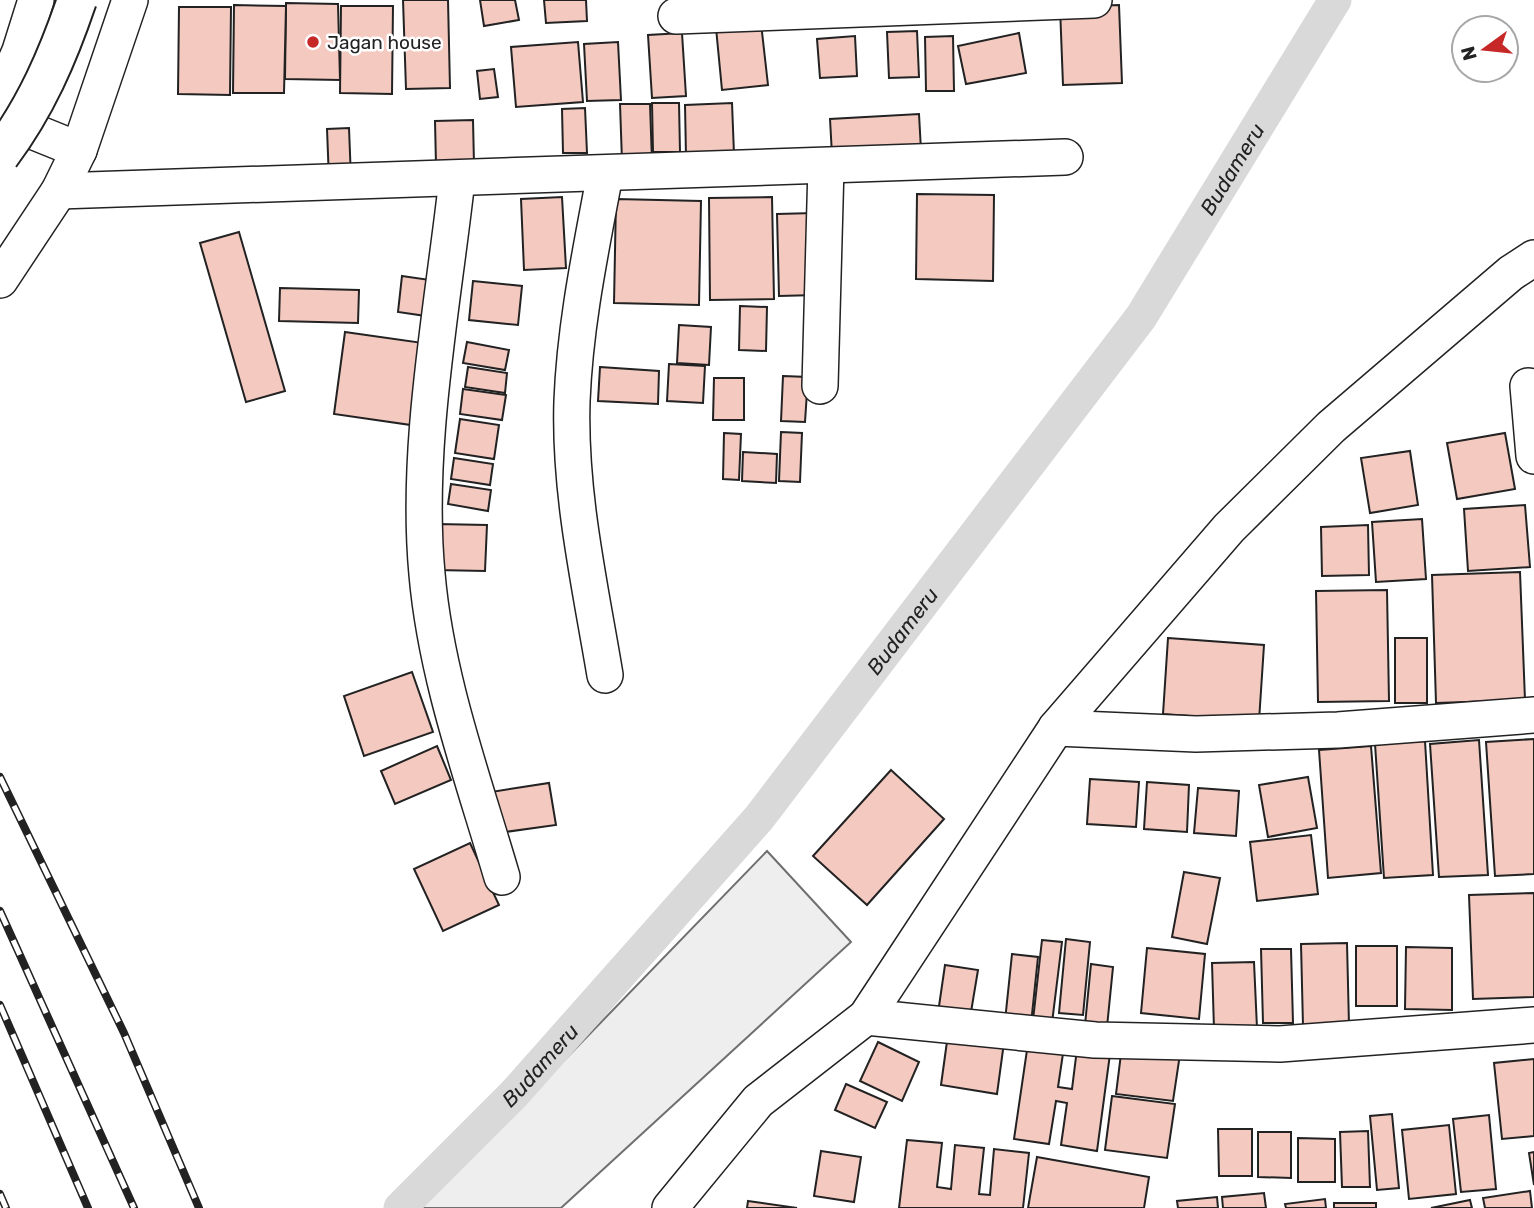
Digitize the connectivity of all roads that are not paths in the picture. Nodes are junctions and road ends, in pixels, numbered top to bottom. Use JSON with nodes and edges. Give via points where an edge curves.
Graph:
{"nodes":[{"id":1,"x":36,"y":0,"type":"edge"},
{"id":2,"x":77,"y":0,"type":"edge"},
{"id":3,"x":130,"y":0,"type":"edge"},
{"id":4,"x":1094,"y":0,"type":"edge"},
{"id":5,"x":676,"y":16,"type":"dead end"},
{"id":6,"x":0,"y":98,"type":"edge"},
{"id":7,"x":0,"y":118,"type":"edge"},
{"id":8,"x":79,"y":150,"type":"junction"},
{"id":9,"x":0,"y":155,"type":"edge"},
{"id":10,"x":1065,"y":157,"type":"dead end"},
{"id":11,"x":826,"y":166,"type":"junction"},
{"id":12,"x":605,"y":174,"type":"junction"},
{"id":13,"x":457,"y":179,"type":"junction"},
{"id":14,"x":60,"y":191,"type":"junction"},
{"id":15,"x":1534,"y":258,"type":"edge"},
{"id":16,"x":0,"y":280,"type":"edge"},
{"id":17,"x":820,"y":386,"type":"dead end"},
{"id":18,"x":1534,"y":387,"type":"edge"},
{"id":19,"x":1534,"y":456,"type":"edge"},
{"id":20,"x":605,"y":675,"type":"dead end"},
{"id":21,"x":1534,"y":715,"type":"edge"},
{"id":22,"x":1056,"y":728,"type":"junction"},
{"id":23,"x":502,"y":877,"type":"dead end"},
{"id":24,"x":866,"y":1017,"type":"junction"},
{"id":25,"x":1534,"y":1025,"type":"edge"},
{"id":26,"x":670,"y":1208,"type":"edge"}],
"edges":[{"from":1,"to":6,"type":"street"},
{"from":2,"to":9,"type":"main road","bridge":true,"via":[[26,121]]},
{"from":3,"to":8,"type":"street"},
{"from":4,"to":5,"type":"street"},
{"from":7,"to":8,"type":"street"},
{"from":8,"to":14,"type":"street"},
{"from":10,"to":11,"type":"street"},
{"from":11,"to":12,"type":"street"},
{"from":11,"to":17,"type":"street"},
{"from":12,"to":13,"type":"street"},
{"from":12,"to":20,"type":"street","via":[[578,325],[572,401],[577,503]]},
{"from":13,"to":14,"type":"street"},
{"from":13,"to":23,"type":"street","via":[[424,491],[427,575],[438,651]]},
{"from":14,"to":16,"type":"street"},
{"from":15,"to":22,"type":"street","via":[[1312,445],[1229,528]]},
{"from":18,"to":19,"type":"street","via":[[1528,386]]},
{"from":21,"to":22,"type":"street","via":[[1338,730],[1196,734]]},
{"from":22,"to":24,"type":"street"},
{"from":24,"to":25,"type":"street","via":[[1095,1040],[1280,1044]]},
{"from":24,"to":26,"type":"street","via":[[758,1101]]}]}
